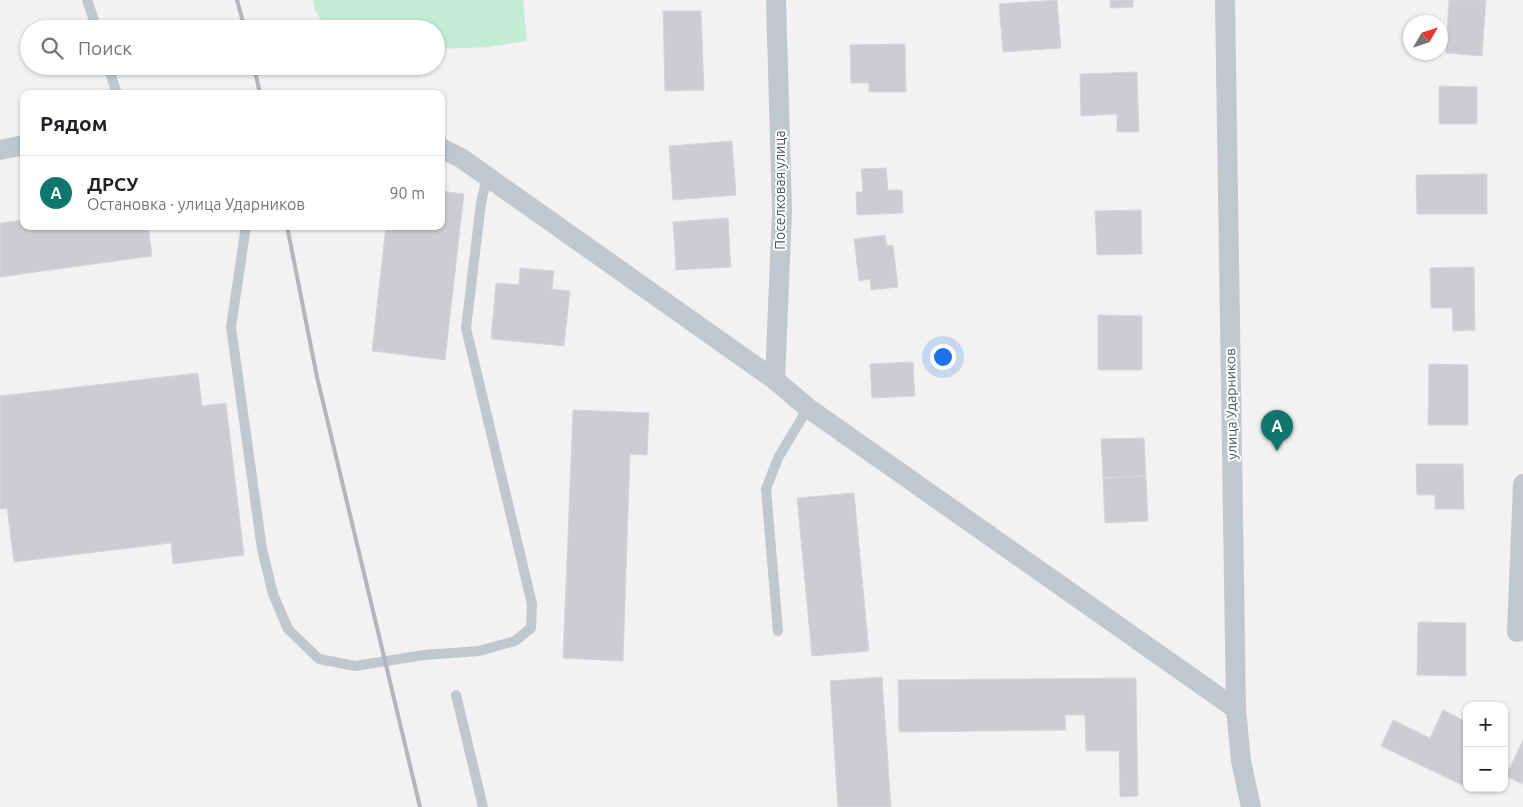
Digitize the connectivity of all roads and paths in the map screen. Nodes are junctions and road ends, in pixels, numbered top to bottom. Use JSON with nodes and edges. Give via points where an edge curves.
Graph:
{"nodes":[{"id":1,"x":88,"y":0,"type":"edge"},
{"id":2,"x":776,"y":0,"type":"edge"},
{"id":3,"x":1225,"y":0,"type":"edge"},
{"id":4,"x":94,"y":20,"type":"edge"},
{"id":5,"x":111,"y":75,"type":"edge"},
{"id":6,"x":116,"y":90,"type":"edge"},
{"id":7,"x":20,"y":146,"type":"edge"},
{"id":8,"x":0,"y":150,"type":"edge"},
{"id":9,"x":445,"y":150,"type":"edge"},
{"id":10,"x":487,"y":177,"type":"junction"},
{"id":11,"x":245,"y":230,"type":"edge"},
{"id":12,"x":775,"y":380,"type":"junction"},
{"id":13,"x":808,"y":408,"type":"junction"},
{"id":14,"x":1523,"y":484,"type":"edge"},
{"id":15,"x":778,"y":631,"type":"dead end"},
{"id":16,"x":1517,"y":632,"type":"dead end"},
{"id":17,"x":456,"y":695,"type":"dead end"},
{"id":18,"x":1236,"y":709,"type":"junction"},
{"id":19,"x":483,"y":807,"type":"edge"},
{"id":20,"x":1251,"y":807,"type":"edge"}],
"edges":[{"from":1,"to":4,"type":"lane"},
{"from":2,"to":12,"type":"street","name":"Поселковая улица","via":[[782,211]]},
{"from":3,"to":18,"type":"street","name":"улица Ударников"},
{"from":5,"to":6,"type":"lane"},
{"from":7,"to":8,"type":"street"},
{"from":9,"to":10,"type":"street"},
{"from":10,"to":11,"type":"lane","via":[[466,328],[532,604],[531,628],[515,642],[479,651],[424,655],[355,666],[319,659],[288,629],[273,594],[262,549],[231,327]]},
{"from":10,"to":12,"type":"street"},
{"from":12,"to":13,"type":"street"},
{"from":13,"to":15,"type":"lane","via":[[778,458],[766,489]]},
{"from":13,"to":18,"type":"street"},
{"from":14,"to":16,"type":"street"},
{"from":17,"to":19,"type":"lane"},
{"from":18,"to":20,"type":"street","name":"улица Ударников","via":[[1241,761]]}]}
